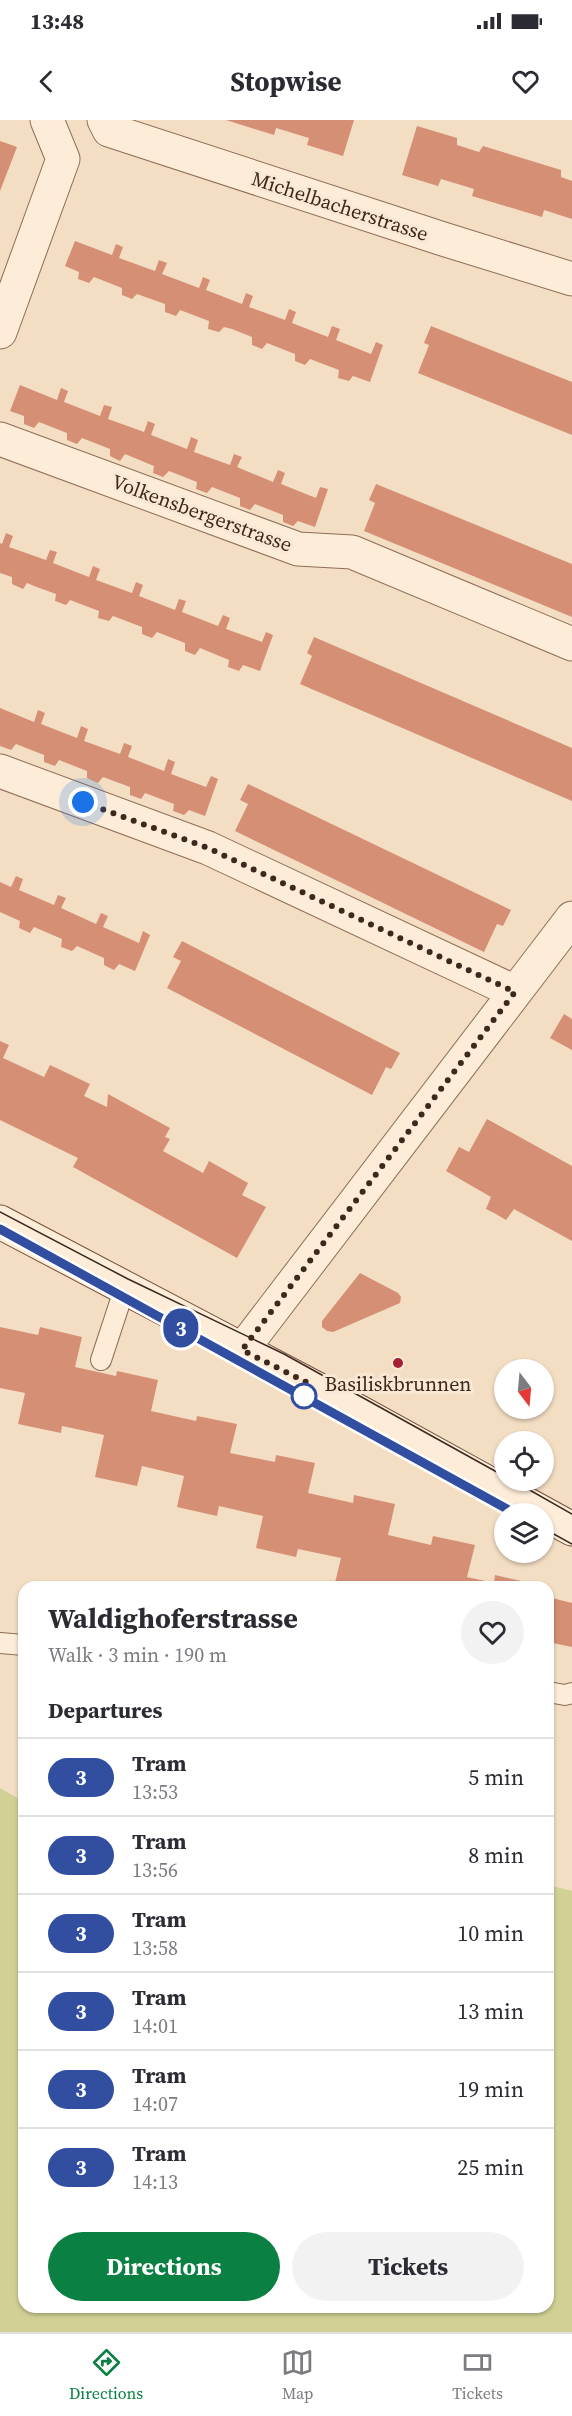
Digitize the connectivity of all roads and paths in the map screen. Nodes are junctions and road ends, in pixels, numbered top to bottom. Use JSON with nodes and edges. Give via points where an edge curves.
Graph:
{"nodes":[{"id":1,"x":47,"y":120,"type":"edge"},
{"id":2,"x":106,"y":125,"type":"edge"},
{"id":3,"x":572,"y":279,"type":"edge"},
{"id":4,"x":0,"y":332,"type":"edge"},
{"id":5,"x":0,"y":439,"type":"edge"},
{"id":6,"x":572,"y":644,"type":"edge"},
{"id":7,"x":0,"y":771,"type":"edge"},
{"id":8,"x":572,"y":918,"type":"edge"},
{"id":9,"x":515,"y":992,"type":"junction"},
{"id":10,"x":0,"y":1222,"type":"edge"},
{"id":11,"x":125,"y":1287,"type":"junction"},
{"id":12,"x":242,"y":1350,"type":"junction"},
{"id":13,"x":101,"y":1360,"type":"dead end"},
{"id":14,"x":572,"y":1529,"type":"edge"},
{"id":15,"x":0,"y":1643,"type":"edge"},
{"id":16,"x":18,"y":1644,"type":"edge"},
{"id":17,"x":554,"y":1693,"type":"edge"},
{"id":18,"x":572,"y":1693,"type":"edge"}],
"edges":[{"from":1,"to":4,"type":"street","via":[[63,159]]},
{"from":2,"to":3,"type":"street","name":"Michelbacherstrasse"},
{"from":5,"to":6,"type":"street","name":"Volkensbergerstrasse","via":[[298,549],[352,552]]},
{"from":7,"to":9,"type":"street","via":[[208,848]]},
{"from":8,"to":9,"type":"street"},
{"from":9,"to":12,"type":"street"},
{"from":10,"to":11,"type":"street"},
{"from":11,"to":12,"type":"street"},
{"from":11,"to":13,"type":"lane"},
{"from":12,"to":14,"type":"street"},
{"from":15,"to":16,"type":"lane"},
{"from":17,"to":18,"type":"lane"}]}
